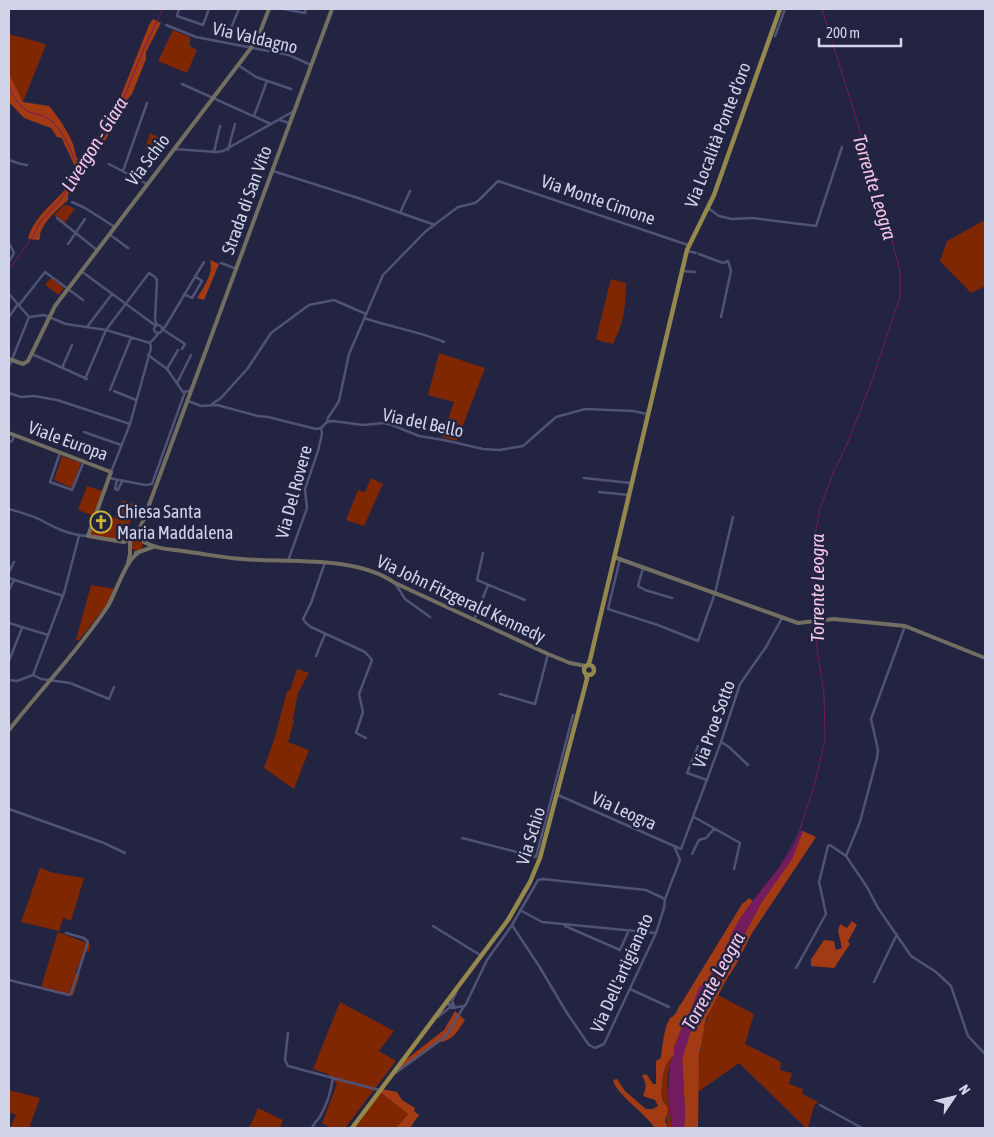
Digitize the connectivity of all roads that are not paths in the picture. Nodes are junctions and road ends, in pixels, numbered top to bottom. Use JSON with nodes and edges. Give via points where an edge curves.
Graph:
{"nodes":[{"id":1,"x":179,"y":9,"type":"edge"},
{"id":2,"x":209,"y":9,"type":"edge"},
{"id":3,"x":239,"y":9,"type":"edge"},
{"id":4,"x":269,"y":9,"type":"edge"},
{"id":5,"x":284,"y":9,"type":"edge"},
{"id":6,"x":294,"y":9,"type":"edge"},
{"id":7,"x":306,"y":9,"type":"edge"},
{"id":8,"x":332,"y":9,"type":"edge"},
{"id":9,"x":780,"y":9,"type":"edge"},
{"id":10,"x":785,"y":9,"type":"edge"},
{"id":11,"x":166,"y":25,"type":"dead end"},
{"id":12,"x":230,"y":30,"type":"dead end"},
{"id":13,"x":775,"y":36,"type":"dead end"},
{"id":14,"x":251,"y":48,"type":"junction"},
{"id":15,"x":238,"y":65,"type":"junction"},
{"id":16,"x":311,"y":65,"type":"junction"},
{"id":17,"x":267,"y":81,"type":"junction"},
{"id":18,"x":182,"y":84,"type":"dead end"},
{"id":19,"x":291,"y":89,"type":"dead end"},
{"id":20,"x":212,"y":98,"type":"junction"},
{"id":21,"x":146,"y":102,"type":"dead end"},
{"id":22,"x":294,"y":111,"type":"junction"},
{"id":23,"x":254,"y":116,"type":"junction"},
{"id":24,"x":284,"y":117,"type":"junction"},
{"id":25,"x":278,"y":120,"type":"junction"},
{"id":26,"x":290,"y":122,"type":"junction"},
{"id":27,"x":236,"y":124,"type":"dead end"},
{"id":28,"x":271,"y":124,"type":"junction"},
{"id":29,"x":220,"y":126,"type":"dead end"},
{"id":30,"x":842,"y":147,"type":"dead end"},
{"id":31,"x":174,"y":149,"type":"junction"},
{"id":32,"x":228,"y":150,"type":"junction"},
{"id":33,"x":214,"y":152,"type":"junction"},
{"id":34,"x":9,"y":160,"type":"edge"},
{"id":35,"x":27,"y":164,"type":"dead end"},
{"id":36,"x":108,"y":164,"type":"dead end"},
{"id":37,"x":272,"y":170,"type":"junction"},
{"id":38,"x":123,"y":171,"type":"junction"},
{"id":39,"x":147,"y":184,"type":"junction"},
{"id":40,"x":410,"y":191,"type":"dead end"},
{"id":41,"x":72,"y":202,"type":"dead end"},
{"id":42,"x":708,"y":208,"type":"junction"},
{"id":43,"x":400,"y":213,"type":"junction"},
{"id":44,"x":57,"y":218,"type":"dead end"},
{"id":45,"x":86,"y":219,"type":"dead end"},
{"id":46,"x":435,"y":224,"type":"junction"},
{"id":47,"x":115,"y":227,"type":"junction"},
{"id":48,"x":76,"y":233,"type":"junction"},
{"id":49,"x":109,"y":234,"type":"junction"},
{"id":50,"x":9,"y":243,"type":"edge"},
{"id":51,"x":68,"y":244,"type":"dead end"},
{"id":52,"x":128,"y":248,"type":"dead end"},
{"id":53,"x":687,"y":248,"type":"junction"},
{"id":54,"x":98,"y":250,"type":"junction"},
{"id":55,"x":9,"y":262,"type":"edge"},
{"id":56,"x":204,"y":262,"type":"dead end"},
{"id":57,"x":221,"y":262,"type":"dead end"},
{"id":58,"x":236,"y":269,"type":"junction"},
{"id":59,"x":81,"y":271,"type":"junction"},
{"id":60,"x":682,"y":271,"type":"junction"},
{"id":61,"x":695,"y":272,"type":"dead end"},
{"id":62,"x":195,"y":276,"type":"junction"},
{"id":63,"x":68,"y":288,"type":"junction"},
{"id":64,"x":112,"y":294,"type":"junction"},
{"id":65,"x":184,"y":294,"type":"junction"},
{"id":66,"x":10,"y":295,"type":"edge"},
{"id":67,"x":9,"y":300,"type":"edge"},
{"id":68,"x":83,"y":300,"type":"dead end"},
{"id":69,"x":18,"y":304,"type":"junction"},
{"id":70,"x":125,"y":304,"type":"junction"},
{"id":71,"x":366,"y":314,"type":"junction"},
{"id":72,"x":49,"y":316,"type":"junction"},
{"id":73,"x":29,"y":317,"type":"junction"},
{"id":74,"x":721,"y":317,"type":"dead end"},
{"id":75,"x":9,"y":318,"type":"edge"},
{"id":76,"x":364,"y":318,"type":"junction"},
{"id":77,"x":86,"y":327,"type":"junction"},
{"id":78,"x":156,"y":327,"type":"junction"},
{"id":79,"x":162,"y":328,"type":"junction"},
{"id":80,"x":106,"y":330,"type":"junction"},
{"id":81,"x":159,"y":332,"type":"junction"},
{"id":82,"x":131,"y":337,"type":"junction"},
{"id":83,"x":152,"y":339,"type":"junction"},
{"id":84,"x":150,"y":342,"type":"junction"},
{"id":85,"x":444,"y":342,"type":"dead end"},
{"id":86,"x":72,"y":344,"type":"dead end"},
{"id":87,"x":182,"y":349,"type":"dead end"},
{"id":88,"x":178,"y":350,"type":"dead end"},
{"id":89,"x":32,"y":354,"type":"junction"},
{"id":90,"x":192,"y":355,"type":"dead end"},
{"id":91,"x":148,"y":356,"type":"junction"},
{"id":92,"x":10,"y":359,"type":"edge"},
{"id":93,"x":9,"y":367,"type":"edge"},
{"id":94,"x":62,"y":368,"type":"junction"},
{"id":95,"x":167,"y":369,"type":"junction"},
{"id":96,"x":177,"y":383,"type":"junction"},
{"id":97,"x":110,"y":390,"type":"dead end"},
{"id":98,"x":191,"y":390,"type":"junction"},
{"id":99,"x":114,"y":391,"type":"dead end"},
{"id":100,"x":185,"y":392,"type":"junction"},
{"id":101,"x":9,"y":393,"type":"edge"},
{"id":102,"x":136,"y":400,"type":"junction"},
{"id":103,"x":188,"y":401,"type":"junction"},
{"id":104,"x":212,"y":404,"type":"junction"},
{"id":105,"x":648,"y":414,"type":"junction"},
{"id":106,"x":327,"y":422,"type":"junction"},
{"id":107,"x":130,"y":424,"type":"junction"},
{"id":108,"x":321,"y":428,"type":"junction"},
{"id":109,"x":84,"y":432,"type":"dead end"},
{"id":110,"x":9,"y":433,"type":"edge"},
{"id":111,"x":14,"y":436,"type":"junction"},
{"id":112,"x":9,"y":442,"type":"edge"},
{"id":113,"x":121,"y":445,"type":"junction"},
{"id":114,"x":60,"y":453,"type":"junction"},
{"id":115,"x":84,"y":461,"type":"junction"},
{"id":116,"x":111,"y":472,"type":"junction"},
{"id":117,"x":109,"y":478,"type":"junction"},
{"id":118,"x":584,"y":478,"type":"dead end"},
{"id":119,"x":117,"y":480,"type":"junction"},
{"id":120,"x":122,"y":481,"type":"junction"},
{"id":121,"x":631,"y":483,"type":"junction"},
{"id":122,"x":106,"y":486,"type":"junction"},
{"id":123,"x":114,"y":489,"type":"junction"},
{"id":124,"x":599,"y":492,"type":"dead end"},
{"id":125,"x":628,"y":495,"type":"junction"},
{"id":126,"x":9,"y":509,"type":"edge"},
{"id":127,"x":733,"y":517,"type":"dead end"},
{"id":128,"x":143,"y":522,"type":"junction"},
{"id":129,"x":79,"y":536,"type":"junction"},
{"id":130,"x":88,"y":536,"type":"junction"},
{"id":131,"x":133,"y":538,"type":"junction"},
{"id":132,"x":119,"y":541,"type":"junction"},
{"id":133,"x":144,"y":541,"type":"junction"},
{"id":134,"x":155,"y":546,"type":"junction"},
{"id":135,"x":130,"y":548,"type":"junction"},
{"id":136,"x":144,"y":549,"type":"junction"},
{"id":137,"x":138,"y":553,"type":"junction"},
{"id":138,"x":483,"y":554,"type":"dead end"},
{"id":139,"x":614,"y":557,"type":"junction"},
{"id":140,"x":620,"y":560,"type":"junction"},
{"id":141,"x":288,"y":561,"type":"junction"},
{"id":142,"x":14,"y":562,"type":"dead end"},
{"id":143,"x":325,"y":562,"type":"junction"},
{"id":144,"x":128,"y":563,"type":"junction"},
{"id":145,"x":643,"y":567,"type":"junction"},
{"id":146,"x":9,"y":572,"type":"edge"},
{"id":147,"x":9,"y":578,"type":"edge"},
{"id":148,"x":14,"y":580,"type":"junction"},
{"id":149,"x":395,"y":582,"type":"junction"},
{"id":150,"x":488,"y":585,"type":"junction"},
{"id":151,"x":9,"y":590,"type":"edge"},
{"id":152,"x":715,"y":593,"type":"junction"},
{"id":153,"x":63,"y":596,"type":"junction"},
{"id":154,"x":672,"y":598,"type":"dead end"},
{"id":155,"x":525,"y":600,"type":"dead end"},
{"id":156,"x":430,"y":618,"type":"dead end"},
{"id":157,"x":782,"y":618,"type":"junction"},
{"id":158,"x":474,"y":620,"type":"junction"},
{"id":159,"x":9,"y":624,"type":"edge"},
{"id":160,"x":905,"y":626,"type":"junction"},
{"id":161,"x":22,"y":628,"type":"junction"},
{"id":162,"x":325,"y":634,"type":"junction"},
{"id":163,"x":48,"y":635,"type":"junction"},
{"id":164,"x":548,"y":654,"type":"junction"},
{"id":165,"x":316,"y":656,"type":"dead end"},
{"id":166,"x":985,"y":658,"type":"edge"},
{"id":167,"x":9,"y":660,"type":"edge"},
{"id":168,"x":587,"y":669,"type":"junction"},
{"id":169,"x":33,"y":675,"type":"junction"},
{"id":170,"x":9,"y":680,"type":"edge"},
{"id":171,"x":49,"y":681,"type":"junction"},
{"id":172,"x":114,"y":687,"type":"dead end"},
{"id":173,"x":500,"y":694,"type":"dead end"},
{"id":174,"x":573,"y":715,"type":"dead end"},
{"id":175,"x":9,"y":730,"type":"edge"},
{"id":176,"x":366,"y":738,"type":"dead end"},
{"id":177,"x":721,"y":742,"type":"junction"},
{"id":178,"x":698,"y":746,"type":"dead end"},
{"id":179,"x":748,"y":765,"type":"dead end"},
{"id":180,"x":707,"y":780,"type":"junction"},
{"id":181,"x":558,"y":795,"type":"junction"},
{"id":182,"x":9,"y":809,"type":"edge"},
{"id":183,"x":694,"y":817,"type":"junction"},
{"id":184,"x":714,"y":829,"type":"junction"},
{"id":185,"x":462,"y":838,"type":"dead end"},
{"id":186,"x":674,"y":846,"type":"junction"},
{"id":187,"x":681,"y":849,"type":"joint"},
{"id":188,"x":125,"y":853,"type":"dead end"},
{"id":189,"x":692,"y":854,"type":"dead end"},
{"id":190,"x":846,"y":856,"type":"junction"},
{"id":191,"x":538,"y":858,"type":"junction"},
{"id":192,"x":734,"y":870,"type":"dead end"},
{"id":193,"x":665,"y":898,"type":"junction"},
{"id":194,"x":520,"y":910,"type":"junction"},
{"id":195,"x":562,"y":924,"type":"junction"},
{"id":196,"x":512,"y":925,"type":"junction"},
{"id":197,"x":433,"y":926,"type":"dead end"},
{"id":198,"x":629,"y":930,"type":"junction"},
{"id":199,"x":656,"y":933,"type":"junction"},
{"id":200,"x":66,"y":934,"type":"dead end"},
{"id":201,"x":897,"y":934,"type":"junction"},
{"id":202,"x":482,"y":956,"type":"junction"},
{"id":203,"x":796,"y":968,"type":"dead end"},
{"id":204,"x":9,"y":980,"type":"edge"},
{"id":205,"x":874,"y":982,"type":"dead end"},
{"id":206,"x":461,"y":984,"type":"junction"},
{"id":207,"x":630,"y":989,"type":"junction"},
{"id":208,"x":446,"y":1002,"type":"junction"},
{"id":209,"x":465,"y":1006,"type":"junction"},
{"id":210,"x":454,"y":1007,"type":"junction"},
{"id":211,"x":669,"y":1007,"type":"dead end"},
{"id":212,"x":428,"y":1026,"type":"junction"},
{"id":213,"x":288,"y":1034,"type":"dead end"},
{"id":214,"x":985,"y":1054,"type":"edge"},
{"id":215,"x":391,"y":1076,"type":"junction"},
{"id":216,"x":333,"y":1078,"type":"junction"},
{"id":217,"x":380,"y":1090,"type":"junction"},
{"id":218,"x":820,"y":1105,"type":"dead end"},
{"id":219,"x":312,"y":1128,"type":"edge"},
{"id":220,"x":352,"y":1128,"type":"edge"},
{"id":221,"x":862,"y":1128,"type":"edge"}],
"edges":[{"from":1,"to":2,"type":"street","via":[[177,16],[203,25]]},
{"from":3,"to":12,"type":"street"},
{"from":4,"to":14,"type":"main road","name":"Via Schio"},
{"from":5,"to":6,"type":"street"},
{"from":6,"to":7,"type":"street","via":[[305,13]]},
{"from":8,"to":16,"type":"main road","name":"Strada di San Vito"},
{"from":9,"to":42,"type":"main road","name":"Via Località Ponte d'oro"},
{"from":10,"to":13,"type":"street"},
{"from":11,"to":14,"type":"street","name":"Via Valdagno","via":[[196,37]]},
{"from":14,"to":15,"type":"main road","name":"Via Schio"},
{"from":14,"to":16,"type":"street","name":"Via Valdagno","via":[[289,55]]},
{"from":15,"to":17,"type":"street"},
{"from":15,"to":20,"type":"main road","name":"Via Schio"},
{"from":16,"to":22,"type":"main road","name":"Strada di San Vito"},
{"from":17,"to":19,"type":"street"},
{"from":17,"to":23,"type":"street"},
{"from":18,"to":20,"type":"street"},
{"from":20,"to":23,"type":"street"},
{"from":20,"to":31,"type":"main road","name":"Via Schio"},
{"from":21,"to":38,"type":"street"},
{"from":22,"to":24,"type":"street"},
{"from":22,"to":26,"type":"main road","name":"Strada di San Vito"},
{"from":23,"to":28,"type":"street"},
{"from":24,"to":25,"type":"street"},
{"from":24,"to":26,"type":"street"},
{"from":25,"to":26,"type":"street"},
{"from":25,"to":28,"type":"street"},
{"from":26,"to":37,"type":"main road","name":"Strada di San Vito"},
{"from":27,"to":32,"type":"street"},
{"from":28,"to":32,"type":"street"},
{"from":29,"to":33,"type":"street"},
{"from":30,"to":42,"type":"street","via":[[816,226],[719,216]]},
{"from":31,"to":33,"type":"street"},
{"from":31,"to":39,"type":"main road","name":"Via Schio"},
{"from":32,"to":33,"type":"street"},
{"from":34,"to":35,"type":"street"},
{"from":36,"to":38,"type":"street"},
{"from":37,"to":43,"type":"street"},
{"from":37,"to":58,"type":"main road","name":"Strada di San Vito"},
{"from":38,"to":39,"type":"street"},
{"from":39,"to":47,"type":"main road","name":"Via Schio"},
{"from":40,"to":43,"type":"street"},
{"from":41,"to":47,"type":"street"},
{"from":42,"to":53,"type":"main road","name":"Via Località Ponte d'oro"},
{"from":43,"to":46,"type":"street"},
{"from":44,"to":48,"type":"street"},
{"from":45,"to":48,"type":"street"},
{"from":46,"to":53,"type":"street","name":"Via Monte Cimone","via":[[458,207],[475,203],[498,180]]},
{"from":46,"to":71,"type":"street","via":[[383,275]]},
{"from":47,"to":49,"type":"main road","name":"Via Schio"},
{"from":48,"to":51,"type":"street"},
{"from":48,"to":54,"type":"street"},
{"from":49,"to":52,"type":"street"},
{"from":49,"to":54,"type":"main road","name":"Via Schio"},
{"from":50,"to":55,"type":"street","via":[[14,253]]},
{"from":53,"to":60,"type":"main road","name":"Via Località Ponte d'oro"},
{"from":53,"to":74,"type":"street","name":"Via Monte Cimone","via":[[722,263],[728,261],[731,266]]},
{"from":54,"to":59,"type":"main road","name":"Via Schio"},
{"from":56,"to":62,"type":"street"},
{"from":57,"to":58,"type":"street"},
{"from":58,"to":98,"type":"main road","name":"Strada di San Vito"},
{"from":59,"to":63,"type":"main road","name":"Via Schio"},
{"from":59,"to":64,"type":"street"},
{"from":60,"to":61,"type":"street"},
{"from":60,"to":105,"type":"main road","name":"Via Località Ponte d'oro"},
{"from":62,"to":65,"type":"street"},
{"from":62,"to":65,"type":"street","via":[[202,281],[192,298]]},
{"from":63,"to":68,"type":"street"},
{"from":63,"to":69,"type":"street","via":[[43,272]]},
{"from":63,"to":72,"type":"main road","name":"Via Schio"},
{"from":64,"to":70,"type":"street"},
{"from":64,"to":77,"type":"street"},
{"from":65,"to":79,"type":"street"},
{"from":66,"to":67,"type":"street"},
{"from":66,"to":69,"type":"street"},
{"from":69,"to":73,"type":"street"},
{"from":69,"to":75,"type":"street"},
{"from":70,"to":78,"type":"street"},
{"from":70,"to":78,"type":"street","via":[[148,273],[156,278]]},
{"from":70,"to":80,"type":"street"},
{"from":71,"to":76,"type":"street"},
{"from":71,"to":104,"type":"street","via":[[334,300],[309,305],[272,333],[248,368]]},
{"from":72,"to":73,"type":"street"},
{"from":72,"to":77,"type":"street","via":[[66,324]]},
{"from":72,"to":89,"type":"main road","name":"Via Schio"},
{"from":73,"to":92,"type":"street"},
{"from":76,"to":85,"type":"street"},
{"from":76,"to":106,"type":"street","via":[[349,354],[339,401]]},
{"from":77,"to":80,"type":"street"},
{"from":78,"to":79,"type":"street"},
{"from":78,"to":81,"type":"street"},
{"from":78,"to":83,"type":"street"},
{"from":79,"to":81,"type":"street"},
{"from":79,"to":87,"type":"street","via":[[185,344]]},
{"from":80,"to":82,"type":"street"},
{"from":80,"to":94,"type":"street","via":[[86,379]]},
{"from":81,"to":83,"type":"street"},
{"from":82,"to":84,"type":"street"},
{"from":82,"to":97,"type":"street"},
{"from":83,"to":84,"type":"street"},
{"from":84,"to":91,"type":"street"},
{"from":86,"to":94,"type":"street"},
{"from":88,"to":95,"type":"street"},
{"from":89,"to":92,"type":"main road","via":[[26,363]]},
{"from":89,"to":94,"type":"street"},
{"from":90,"to":96,"type":"street"},
{"from":91,"to":95,"type":"street"},
{"from":91,"to":102,"type":"street"},
{"from":92,"to":93,"type":"street"},
{"from":95,"to":96,"type":"street"},
{"from":96,"to":100,"type":"street"},
{"from":98,"to":100,"type":"street"},
{"from":98,"to":103,"type":"main road","name":"Strada di San Vito"},
{"from":99,"to":102,"type":"street"},
{"from":100,"to":120,"type":"street","via":[[152,484]]},
{"from":101,"to":107,"type":"street","via":[[57,400]]},
{"from":102,"to":107,"type":"street"},
{"from":103,"to":104,"type":"street","via":[[201,406]]},
{"from":103,"to":128,"type":"main road","name":"Strada di San Vito"},
{"from":104,"to":108,"type":"street"},
{"from":105,"to":106,"type":"street","name":"Via del Bello","via":[[585,410],[556,417],[523,446],[499,450],[419,436],[383,423]]},
{"from":105,"to":121,"type":"main road","name":"Via Località Ponte d'oro"},
{"from":106,"to":108,"type":"street"},
{"from":107,"to":113,"type":"street"},
{"from":108,"to":141,"type":"street","name":"Via Del Rovere","via":[[318,451],[304,488],[307,508]]},
{"from":109,"to":113,"type":"street"},
{"from":110,"to":111,"type":"main road","name":"Viale Europa"},
{"from":111,"to":112,"type":"street","name":"Viale Europa"},
{"from":111,"to":114,"type":"main road","name":"Viale Europa"},
{"from":113,"to":116,"type":"street"},
{"from":114,"to":115,"type":"main road","name":"Viale Europa"},
{"from":114,"to":115,"type":"street","via":[[50,482],[72,490]]},
{"from":115,"to":116,"type":"main road","name":"Viale Europa"},
{"from":116,"to":117,"type":"main road"},
{"from":117,"to":119,"type":"street"},
{"from":117,"to":122,"type":"main road"},
{"from":118,"to":121,"type":"street"},
{"from":119,"to":120,"type":"street"},
{"from":119,"to":123,"type":"street"},
{"from":120,"to":123,"type":"street","via":[[119,489]]},
{"from":121,"to":125,"type":"main road","name":"Via Schio"},
{"from":122,"to":123,"type":"street"},
{"from":122,"to":130,"type":"main road"},
{"from":124,"to":125,"type":"street"},
{"from":125,"to":139,"type":"main road","name":"Via Schio"},
{"from":126,"to":129,"type":"street"},
{"from":127,"to":152,"type":"street"},
{"from":128,"to":131,"type":"main road"},
{"from":128,"to":133,"type":"main road"},
{"from":129,"to":130,"type":"street"},
{"from":129,"to":153,"type":"street"},
{"from":130,"to":132,"type":"main road"},
{"from":131,"to":132,"type":"main road"},
{"from":131,"to":133,"type":"main road"},
{"from":131,"to":135,"type":"main road"},
{"from":132,"to":135,"type":"main road"},
{"from":133,"to":134,"type":"main road","name":"Via John Fitzgerald Kennedy"},
{"from":133,"to":136,"type":"main road"},
{"from":134,"to":136,"type":"main road","name":"Via John Fitzgerald Kennedy"},
{"from":134,"to":141,"type":"main road","name":"Via John Fitzgerald Kennedy","via":[[241,559]]},
{"from":135,"to":137,"type":"main road"},
{"from":135,"to":144,"type":"main road"},
{"from":136,"to":137,"type":"main road"},
{"from":137,"to":144,"type":"main road"},
{"from":138,"to":150,"type":"street","via":[[477,579]]},
{"from":139,"to":140,"type":"main road"},
{"from":139,"to":168,"type":"main road","name":"Via Schio"},
{"from":140,"to":145,"type":"main road"},
{"from":140,"to":152,"type":"street","via":[[608,609],[698,641]]},
{"from":141,"to":143,"type":"main road","name":"Via John Fitzgerald Kennedy"},
{"from":142,"to":146,"type":"street"},
{"from":143,"to":149,"type":"main road","name":"Via John Fitzgerald Kennedy","via":[[386,576]]},
{"from":143,"to":162,"type":"street","via":[[303,619]]},
{"from":144,"to":171,"type":"main road","via":[[117,590],[88,634]]},
{"from":145,"to":152,"type":"main road"},
{"from":145,"to":154,"type":"street","via":[[638,586]]},
{"from":147,"to":148,"type":"street"},
{"from":148,"to":151,"type":"street"},
{"from":148,"to":153,"type":"street"},
{"from":149,"to":156,"type":"street","via":[[405,599]]},
{"from":149,"to":158,"type":"main road","name":"Via John Fitzgerald Kennedy"},
{"from":150,"to":155,"type":"street"},
{"from":150,"to":158,"type":"street"},
{"from":152,"to":157,"type":"main road"},
{"from":153,"to":163,"type":"street"},
{"from":157,"to":160,"type":"main road","via":[[798,623],[834,619]]},
{"from":157,"to":177,"type":"street","name":"Via Proe Sotto","via":[[740,684]]},
{"from":158,"to":164,"type":"main road","name":"Via John Fitzgerald Kennedy"},
{"from":159,"to":161,"type":"street"},
{"from":160,"to":166,"type":"main road"},
{"from":160,"to":190,"type":"street","via":[[870,719],[877,758],[860,822]]},
{"from":161,"to":163,"type":"street"},
{"from":161,"to":167,"type":"street"},
{"from":162,"to":165,"type":"street"},
{"from":162,"to":176,"type":"street","via":[[365,652],[372,660],[359,694],[363,712],[356,733]]},
{"from":163,"to":169,"type":"street"},
{"from":164,"to":168,"type":"main road","name":"Via John Fitzgerald Kennedy"},
{"from":164,"to":173,"type":"street","name":"Via John Fitzgerald Kennedy","via":[[535,704]]},
{"from":168,"to":181,"type":"main road","name":"Via Schio"},
{"from":169,"to":170,"type":"street","via":[[17,681]]},
{"from":169,"to":171,"type":"street"},
{"from":171,"to":172,"type":"street","via":[[70,683],[109,699]]},
{"from":171,"to":175,"type":"main road"},
{"from":174,"to":191,"type":"street","name":"Via Schio"},
{"from":177,"to":179,"type":"street"},
{"from":177,"to":180,"type":"street","name":"Via Proe Sotto"},
{"from":178,"to":180,"type":"street","via":[[687,773]]},
{"from":180,"to":183,"type":"street","name":"Via Proe Sotto"},
{"from":181,"to":186,"type":"street","name":"Via Leogra"},
{"from":181,"to":191,"type":"main road","name":"Via Schio"},
{"from":182,"to":188,"type":"street"},
{"from":183,"to":184,"type":"street"},
{"from":183,"to":187,"type":"street","name":"Via Proe Sotto"},
{"from":184,"to":189,"type":"street","via":[[706,838],[699,840]]},
{"from":184,"to":192,"type":"street","via":[[740,843]]},
{"from":185,"to":191,"type":"street"},
{"from":186,"to":187,"type":"street","name":"Via Leogra"},
{"from":186,"to":193,"type":"street","name":"Via Dell'artigianato","via":[[680,860]]},
{"from":190,"to":201,"type":"street"},
{"from":190,"to":203,"type":"street","via":[[830,845],[826,852],[819,882],[826,914]]},
{"from":191,"to":202,"type":"main road","name":"Via Schio","via":[[530,882]]},
{"from":193,"to":194,"type":"street","name":"Via Schio","via":[[646,890],[542,879],[535,883]]},
{"from":193,"to":199,"type":"street","name":"Via Dell'artigianato"},
{"from":194,"to":195,"type":"street","via":[[542,922]]},
{"from":194,"to":196,"type":"street","name":"Via Schio"},
{"from":195,"to":198,"type":"street"},
{"from":195,"to":198,"type":"street","via":[[620,950]]},
{"from":196,"to":207,"type":"street","name":"Via Dell'artigianato","via":[[589,1045],[595,1048],[604,1044]]},
{"from":196,"to":209,"type":"street","name":"Via Schio","via":[[487,960]]},
{"from":197,"to":202,"type":"street"},
{"from":198,"to":199,"type":"street"},
{"from":199,"to":207,"type":"street","name":"Via Dell'artigianato"},
{"from":200,"to":204,"type":"street","via":[[88,942],[71,994]]},
{"from":201,"to":205,"type":"street"},
{"from":201,"to":214,"type":"street","via":[[911,956],[951,986],[968,1036]]},
{"from":202,"to":206,"type":"main road","name":"Via Schio"},
{"from":206,"to":208,"type":"main road","name":"Via Schio"},
{"from":206,"to":210,"type":"street","name":"Via Schio","via":[[452,1001]]},
{"from":207,"to":211,"type":"street"},
{"from":208,"to":210,"type":"street"},
{"from":208,"to":212,"type":"main road","name":"Via Schio"},
{"from":209,"to":210,"type":"street","name":"Via Schio"},
{"from":209,"to":215,"type":"street","name":"Via Schio","via":[[446,1036]]},
{"from":210,"to":212,"type":"street","name":"Via Schio","via":[[443,1011]]},
{"from":212,"to":215,"type":"main road","name":"Via Schio"},
{"from":213,"to":216,"type":"street","via":[[285,1060],[288,1066]]},
{"from":215,"to":217,"type":"main road","name":"Via Schio"},
{"from":216,"to":217,"type":"street"},
{"from":216,"to":219,"type":"street","via":[[331,1090]]},
{"from":217,"to":220,"type":"main road","name":"Via Schio"},
{"from":218,"to":221,"type":"street"}]}
